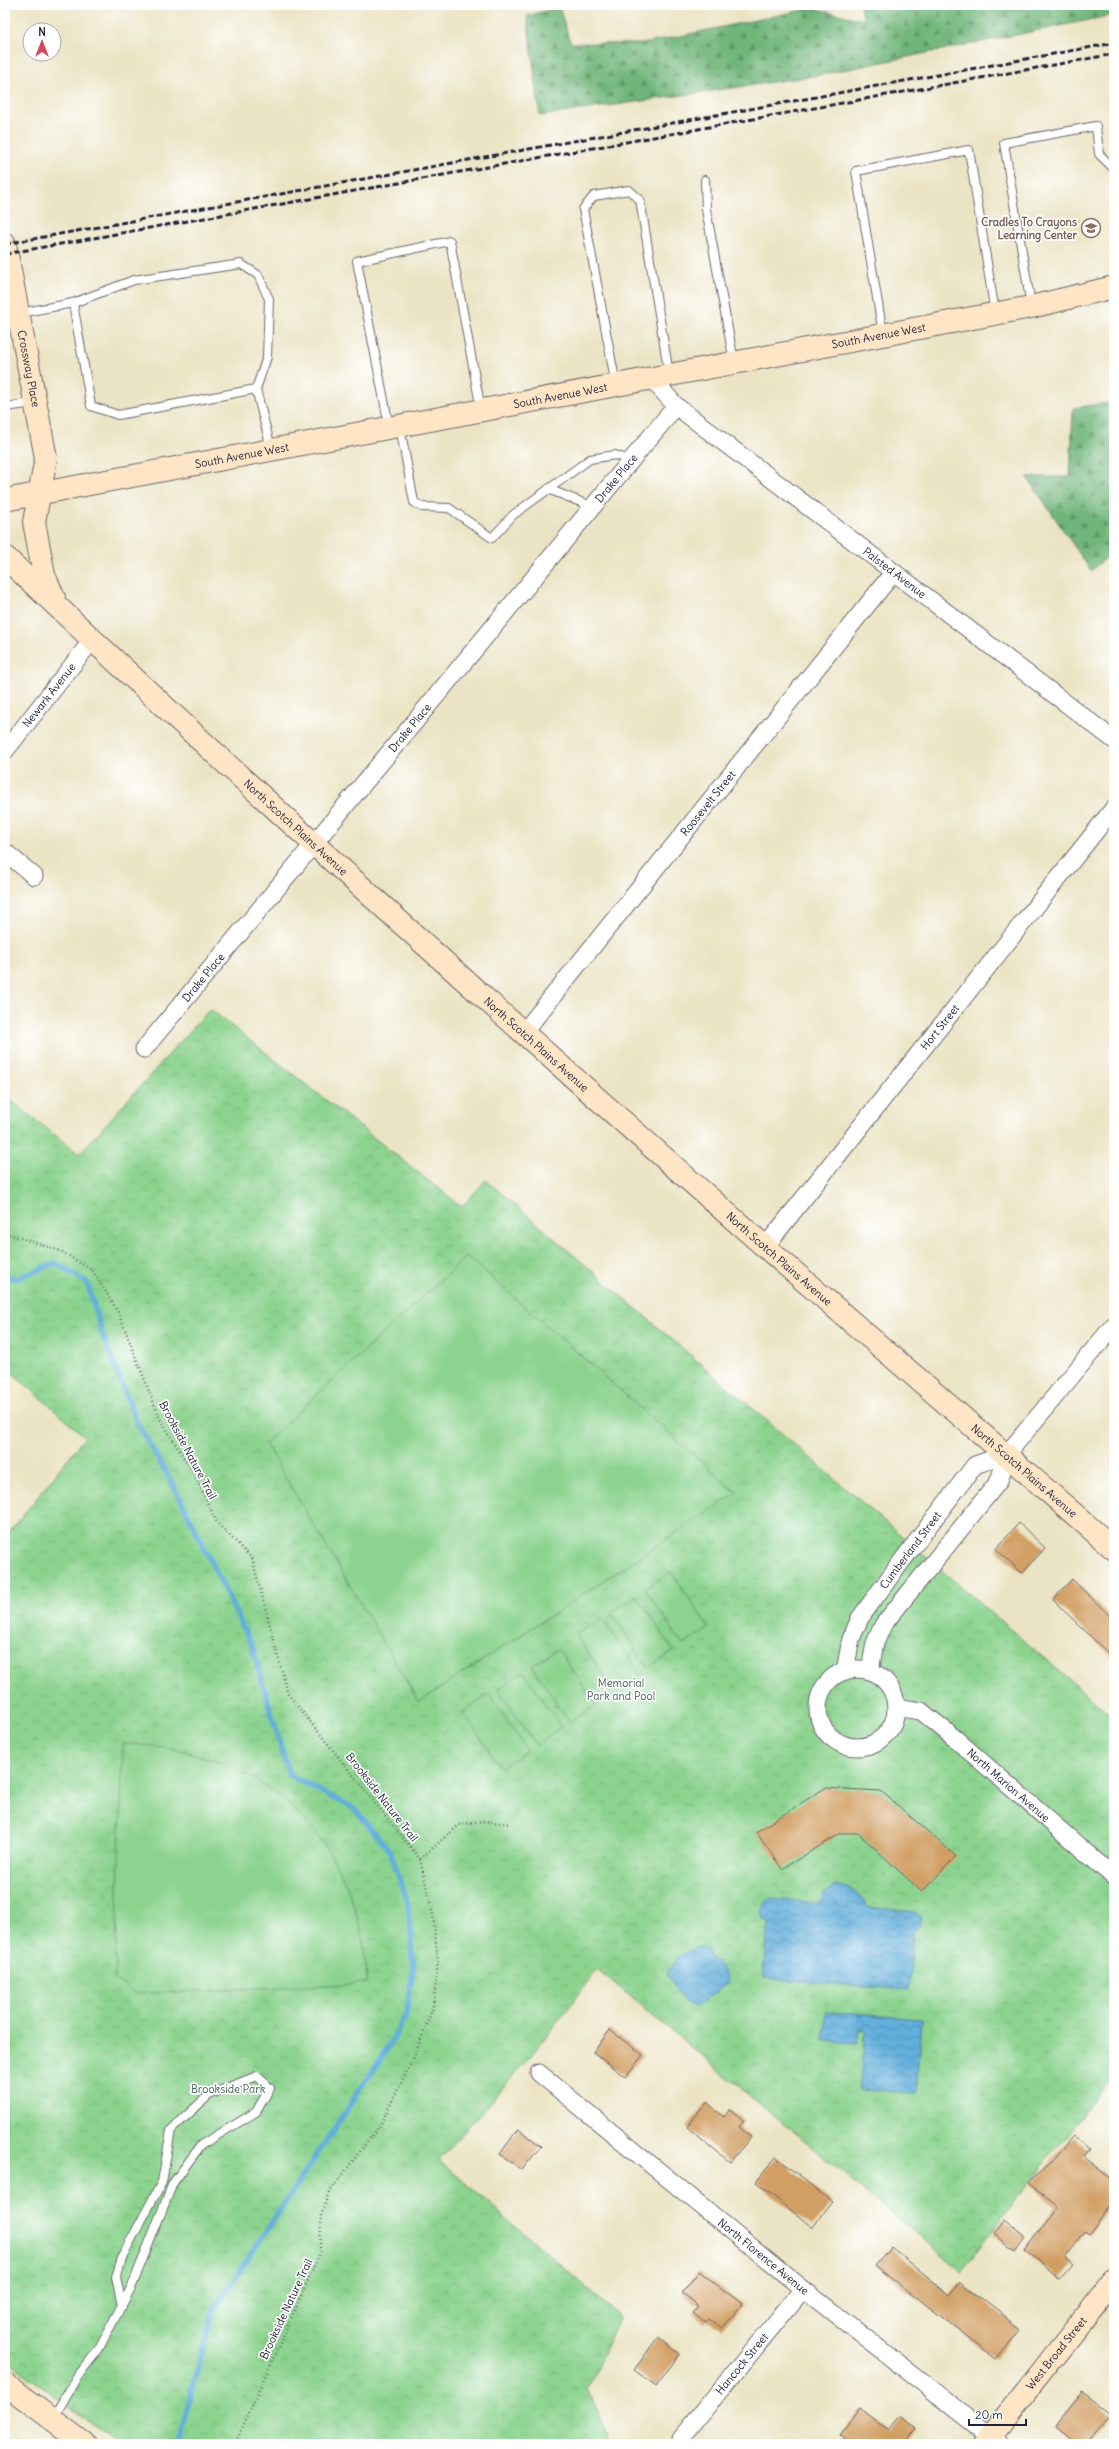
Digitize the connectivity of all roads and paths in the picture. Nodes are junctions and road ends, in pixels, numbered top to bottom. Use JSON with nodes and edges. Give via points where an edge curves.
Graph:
{"nodes":[{"id":1,"x":1114,"y":169,"type":"edge"},
{"id":2,"x":705,"y":180,"type":"dead end"},
{"id":3,"x":5,"y":244,"type":"edge"},
{"id":4,"x":1114,"y":287,"type":"edge"},
{"id":5,"x":73,"y":303,"type":"junction"},
{"id":6,"x":1031,"y":307,"type":"junction"},
{"id":7,"x":995,"y":312,"type":"junction"},
{"id":8,"x":19,"y":314,"type":"junction"},
{"id":9,"x":883,"y":334,"type":"junction"},
{"id":10,"x":734,"y":363,"type":"junction"},
{"id":11,"x":661,"y":378,"type":"junction"},
{"id":12,"x":616,"y":386,"type":"junction"},
{"id":13,"x":256,"y":389,"type":"junction"},
{"id":14,"x":35,"y":402,"type":"junction"},
{"id":15,"x":676,"y":406,"type":"junction"},
{"id":16,"x":5,"y":407,"type":"edge"},
{"id":17,"x":481,"y":411,"type":"junction"},
{"id":18,"x":395,"y":427,"type":"junction"},
{"id":19,"x":271,"y":450,"type":"junction"},
{"id":20,"x":629,"y":460,"type":"junction"},
{"id":21,"x":548,"y":488,"type":"junction"},
{"id":22,"x":40,"y":493,"type":"junction"},
{"id":23,"x":5,"y":498,"type":"edge"},
{"id":24,"x":591,"y":506,"type":"junction"},
{"id":25,"x":5,"y":557,"type":"edge"},
{"id":26,"x":893,"y":573,"type":"junction"},
{"id":27,"x":59,"y":608,"type":"junction"},
{"id":28,"x":93,"y":639,"type":"junction"},
{"id":29,"x":1114,"y":740,"type":"edge"},
{"id":30,"x":5,"y":751,"type":"edge"},
{"id":31,"x":1114,"y":808,"type":"edge"},
{"id":32,"x":315,"y":844,"type":"junction"},
{"id":33,"x":5,"y":852,"type":"edge"},
{"id":34,"x":34,"y":876,"type":"dead end"},
{"id":35,"x":523,"y":1033,"type":"junction"},
{"id":36,"x":144,"y":1049,"type":"dead end"},
{"id":37,"x":5,"y":1233,"type":"edge"},
{"id":38,"x":765,"y":1247,"type":"junction"},
{"id":39,"x":1114,"y":1325,"type":"edge"},
{"id":40,"x":1007,"y":1454,"type":"junction"},
{"id":41,"x":1114,"y":1549,"type":"edge"},
{"id":42,"x":845,"y":1671,"type":"junction"},
{"id":43,"x":870,"y":1671,"type":"junction"},
{"id":44,"x":896,"y":1707,"type":"junction"},
{"id":45,"x":511,"y":1824,"type":"dead end"},
{"id":46,"x":420,"y":1858,"type":"junction"},
{"id":47,"x":1114,"y":1877,"type":"edge"},
{"id":48,"x":539,"y":2074,"type":"dead end"},
{"id":49,"x":154,"y":2198,"type":"junction"},
{"id":50,"x":165,"y":2202,"type":"junction"},
{"id":51,"x":1114,"y":2281,"type":"edge"},
{"id":52,"x":803,"y":2289,"type":"junction"},
{"id":53,"x":122,"y":2306,"type":"junction"},
{"id":54,"x":5,"y":2384,"type":"edge"},
{"id":55,"x":53,"y":2420,"type":"junction"},
{"id":56,"x":681,"y":2438,"type":"dead end"},
{"id":57,"x":992,"y":2441,"type":"edge"},
{"id":58,"x":85,"y":2444,"type":"edge"},
{"id":59,"x":235,"y":2444,"type":"edge"}],
"edges":[{"from":1,"to":6,"type":"lane","via":[[1099,154],[1096,126],[1004,143]]},
{"from":2,"to":10,"type":"lane","via":[[706,209]]},
{"from":3,"to":8,"type":"street","name":"Crossway Place"},
{"from":4,"to":6,"type":"street","name":"South Avenue West"},
{"from":5,"to":8,"type":"lane"},
{"from":5,"to":13,"type":"lane","via":[[91,406],[118,415]]},
{"from":5,"to":13,"type":"lane","via":[[134,280],[241,264],[258,275],[269,299],[267,356]]},
{"from":6,"to":7,"type":"street","name":"South Avenue West"},
{"from":7,"to":9,"type":"street","name":"South Avenue West"},
{"from":7,"to":9,"type":"lane","via":[[969,150],[856,171]]},
{"from":8,"to":14,"type":"street","name":"Crossway Place"},
{"from":9,"to":10,"type":"street","name":"South Avenue West"},
{"from":10,"to":11,"type":"street","name":"South Avenue West"},
{"from":11,"to":12,"type":"street","name":"South Avenue West"},
{"from":11,"to":12,"type":"lane","via":[[640,200],[629,190],[594,196],[583,209]]},
{"from":11,"to":15,"type":"street","name":"Palsted Avenue"},
{"from":12,"to":17,"type":"street","name":"South Avenue West"},
{"from":13,"to":19,"type":"lane"},
{"from":14,"to":16,"type":"lane"},
{"from":14,"to":22,"type":"street","name":"Crossway Place","via":[[46,458]]},
{"from":15,"to":20,"type":"street","name":"Drake Place"},
{"from":15,"to":26,"type":"street","name":"Palsted Avenue"},
{"from":17,"to":18,"type":"street","name":"South Avenue West"},
{"from":17,"to":18,"type":"lane","via":[[450,242],[357,261]]},
{"from":18,"to":19,"type":"street","name":"South Avenue West"},
{"from":18,"to":21,"type":"lane","via":[[414,502],[422,507],[449,508],[492,538],[513,515]]},
{"from":19,"to":22,"type":"street","name":"South Avenue West"},
{"from":20,"to":21,"type":"lane","via":[[614,455],[590,459]]},
{"from":20,"to":24,"type":"street","name":"Drake Place"},
{"from":21,"to":24,"type":"lane"},
{"from":22,"to":23,"type":"street","name":"South Avenue West"},
{"from":22,"to":27,"type":"street","name":"North Scotch Plains Avenue","via":[[34,522],[39,556],[44,575]]},
{"from":24,"to":32,"type":"street","name":"Drake Place"},
{"from":25,"to":27,"type":"street"},
{"from":26,"to":29,"type":"street","name":"Palsted Avenue"},
{"from":26,"to":35,"type":"street","name":"Roosevelt Street"},
{"from":27,"to":28,"type":"street","name":"North Scotch Plains Avenue"},
{"from":28,"to":30,"type":"street","name":"Newark Avenue"},
{"from":28,"to":32,"type":"street","name":"North Scotch Plains Avenue"},
{"from":31,"to":38,"type":"street","name":"Hort Street"},
{"from":32,"to":35,"type":"street","name":"North Scotch Plains Avenue"},
{"from":32,"to":36,"type":"street","name":"Drake Place"},
{"from":33,"to":34,"type":"street"},
{"from":35,"to":38,"type":"street","name":"North Scotch Plains Avenue"},
{"from":37,"to":46,"type":"path","name":"Brookside Nature Trail","via":[[61,1251],[93,1271],[118,1312],[160,1419],[193,1472],[217,1523],[252,1558],[288,1694]]},
{"from":38,"to":40,"type":"street","name":"North Scotch Plains Avenue"},
{"from":39,"to":40,"type":"street","name":"Cumberland Street"},
{"from":40,"to":41,"type":"street","name":"North Scotch Plains Avenue"},
{"from":40,"to":42,"type":"street","name":"Cumberland Street","via":[[975,1465],[900,1564],[860,1618],[851,1639]]},
{"from":40,"to":43,"type":"street","name":"Cumberland Street","via":[[998,1481],[883,1625],[874,1643]]},
{"from":42,"to":43,"type":"street"},
{"from":42,"to":44,"type":"street","via":[[826,1684],[820,1694],[818,1706],[822,1724],[833,1739],[844,1745],[856,1747],[880,1739],[889,1731]]},
{"from":43,"to":44,"type":"street","via":[[889,1685]]},
{"from":44,"to":47,"type":"street","name":"North Marion Avenue","via":[[921,1711]]},
{"from":45,"to":46,"type":"path","via":[[482,1821],[459,1825]]},
{"from":46,"to":59,"type":"path","name":"Brookside Nature Trail","via":[[433,1915],[438,1962],[433,2008],[414,2057],[380,2125],[328,2194],[321,2216],[320,2253]]},
{"from":48,"to":52,"type":"street","name":"North Florence Avenue"},
{"from":49,"to":50,"type":"lane"},
{"from":49,"to":50,"type":"lane","via":[[162,2182],[171,2130],[209,2096],[257,2076],[270,2088],[256,2112],[201,2146],[173,2183]]},
{"from":49,"to":53,"type":"lane","via":[[123,2256],[116,2277]]},
{"from":50,"to":53,"type":"lane"},
{"from":51,"to":57,"type":"street","name":"West Broad Street"},
{"from":52,"to":56,"type":"street","name":"Hancock Street"},
{"from":52,"to":57,"type":"street","name":"North Florence Avenue"},
{"from":53,"to":55,"type":"lane","via":[[98,2350],[77,2377]]},
{"from":54,"to":55,"type":"street"},
{"from":55,"to":58,"type":"street"}]}
